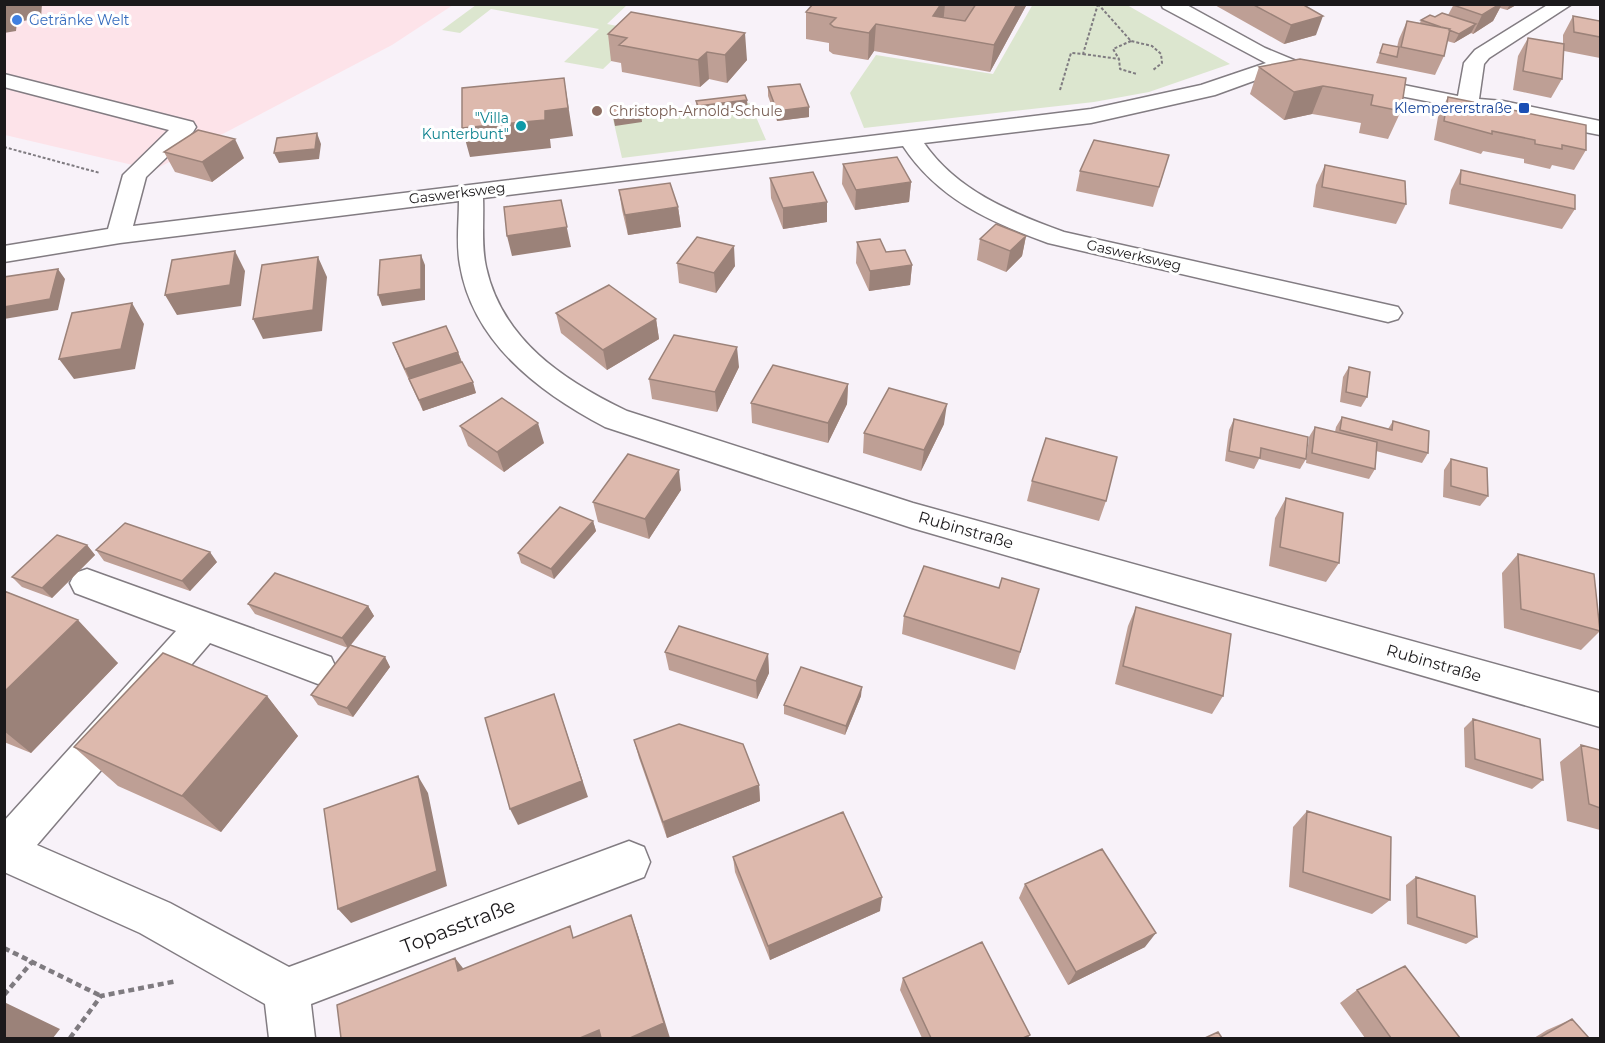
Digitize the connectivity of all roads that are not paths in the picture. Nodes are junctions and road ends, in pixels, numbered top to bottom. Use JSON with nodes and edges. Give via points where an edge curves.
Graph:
{"nodes":[{"id":1,"x":1170,"y":4,"type":"edge"},
{"id":2,"x":1563,"y":4,"type":"edge"},
{"id":3,"x":1546,"y":15,"type":"junction"},
{"id":4,"x":1574,"y":22,"type":"edge"},
{"id":5,"x":1283,"y":64,"type":"junction"},
{"id":6,"x":1313,"y":72,"type":"edge"},
{"id":7,"x":1345,"y":79,"type":"edge"},
{"id":8,"x":4,"y":80,"type":"edge"},
{"id":9,"x":1467,"y":104,"type":"junction"},
{"id":10,"x":1600,"y":128,"type":"edge"},
{"id":11,"x":1600,"y":136,"type":"edge"},
{"id":12,"x":910,"y":139,"type":"junction"},
{"id":13,"x":471,"y":192,"type":"junction"},
{"id":14,"x":120,"y":235,"type":"junction"},
{"id":15,"x":4,"y":254,"type":"edge"},
{"id":16,"x":1388,"y":313,"type":"dead end"},
{"id":17,"x":87,"y":582,"type":"dead end"},
{"id":18,"x":203,"y":626,"type":"junction"},
{"id":19,"x":318,"y":668,"type":"dead end"},
{"id":20,"x":1600,"y":710,"type":"edge"},
{"id":21,"x":5,"y":851,"type":"edge"},
{"id":22,"x":629,"y":862,"type":"dead end"},
{"id":23,"x":287,"y":991,"type":"junction"},
{"id":24,"x":292,"y":1038,"type":"edge"}],
"edges":[{"from":1,"to":5,"type":"street"},
{"from":2,"to":3,"type":"street"},
{"from":3,"to":4,"type":"street"},
{"from":3,"to":9,"type":"street","via":[[1478,58]]},
{"from":5,"to":6,"type":"street"},
{"from":5,"to":12,"type":"street","name":"Gaswerksweg","via":[[1159,102],[1061,120]]},
{"from":7,"to":9,"type":"street"},
{"from":8,"to":14,"type":"street","via":[[185,127],[135,175]]},
{"from":9,"to":10,"type":"street"},
{"from":9,"to":11,"type":"street","via":[[1503,118]]},
{"from":12,"to":13,"type":"street","name":"Gaswerksweg"},
{"from":12,"to":16,"type":"street","name":"Gaswerksweg","via":[[920,157],[944,181],[987,211],[1018,225],[1057,238]]},
{"from":13,"to":14,"type":"street","name":"Gaswerksweg"},
{"from":13,"to":20,"type":"street","name":"Rubinstraße","via":[[472,264],[490,313],[531,364],[573,397],[616,419],[912,514]]},
{"from":14,"to":15,"type":"street","name":"Gaswerksweg"},
{"from":17,"to":18,"type":"street"},
{"from":18,"to":19,"type":"street"},
{"from":18,"to":21,"type":"street"},
{"from":21,"to":23,"type":"street","via":[[155,918]]},
{"from":22,"to":23,"type":"street","name":"Topasstraße"},
{"from":23,"to":24,"type":"street"}]}
